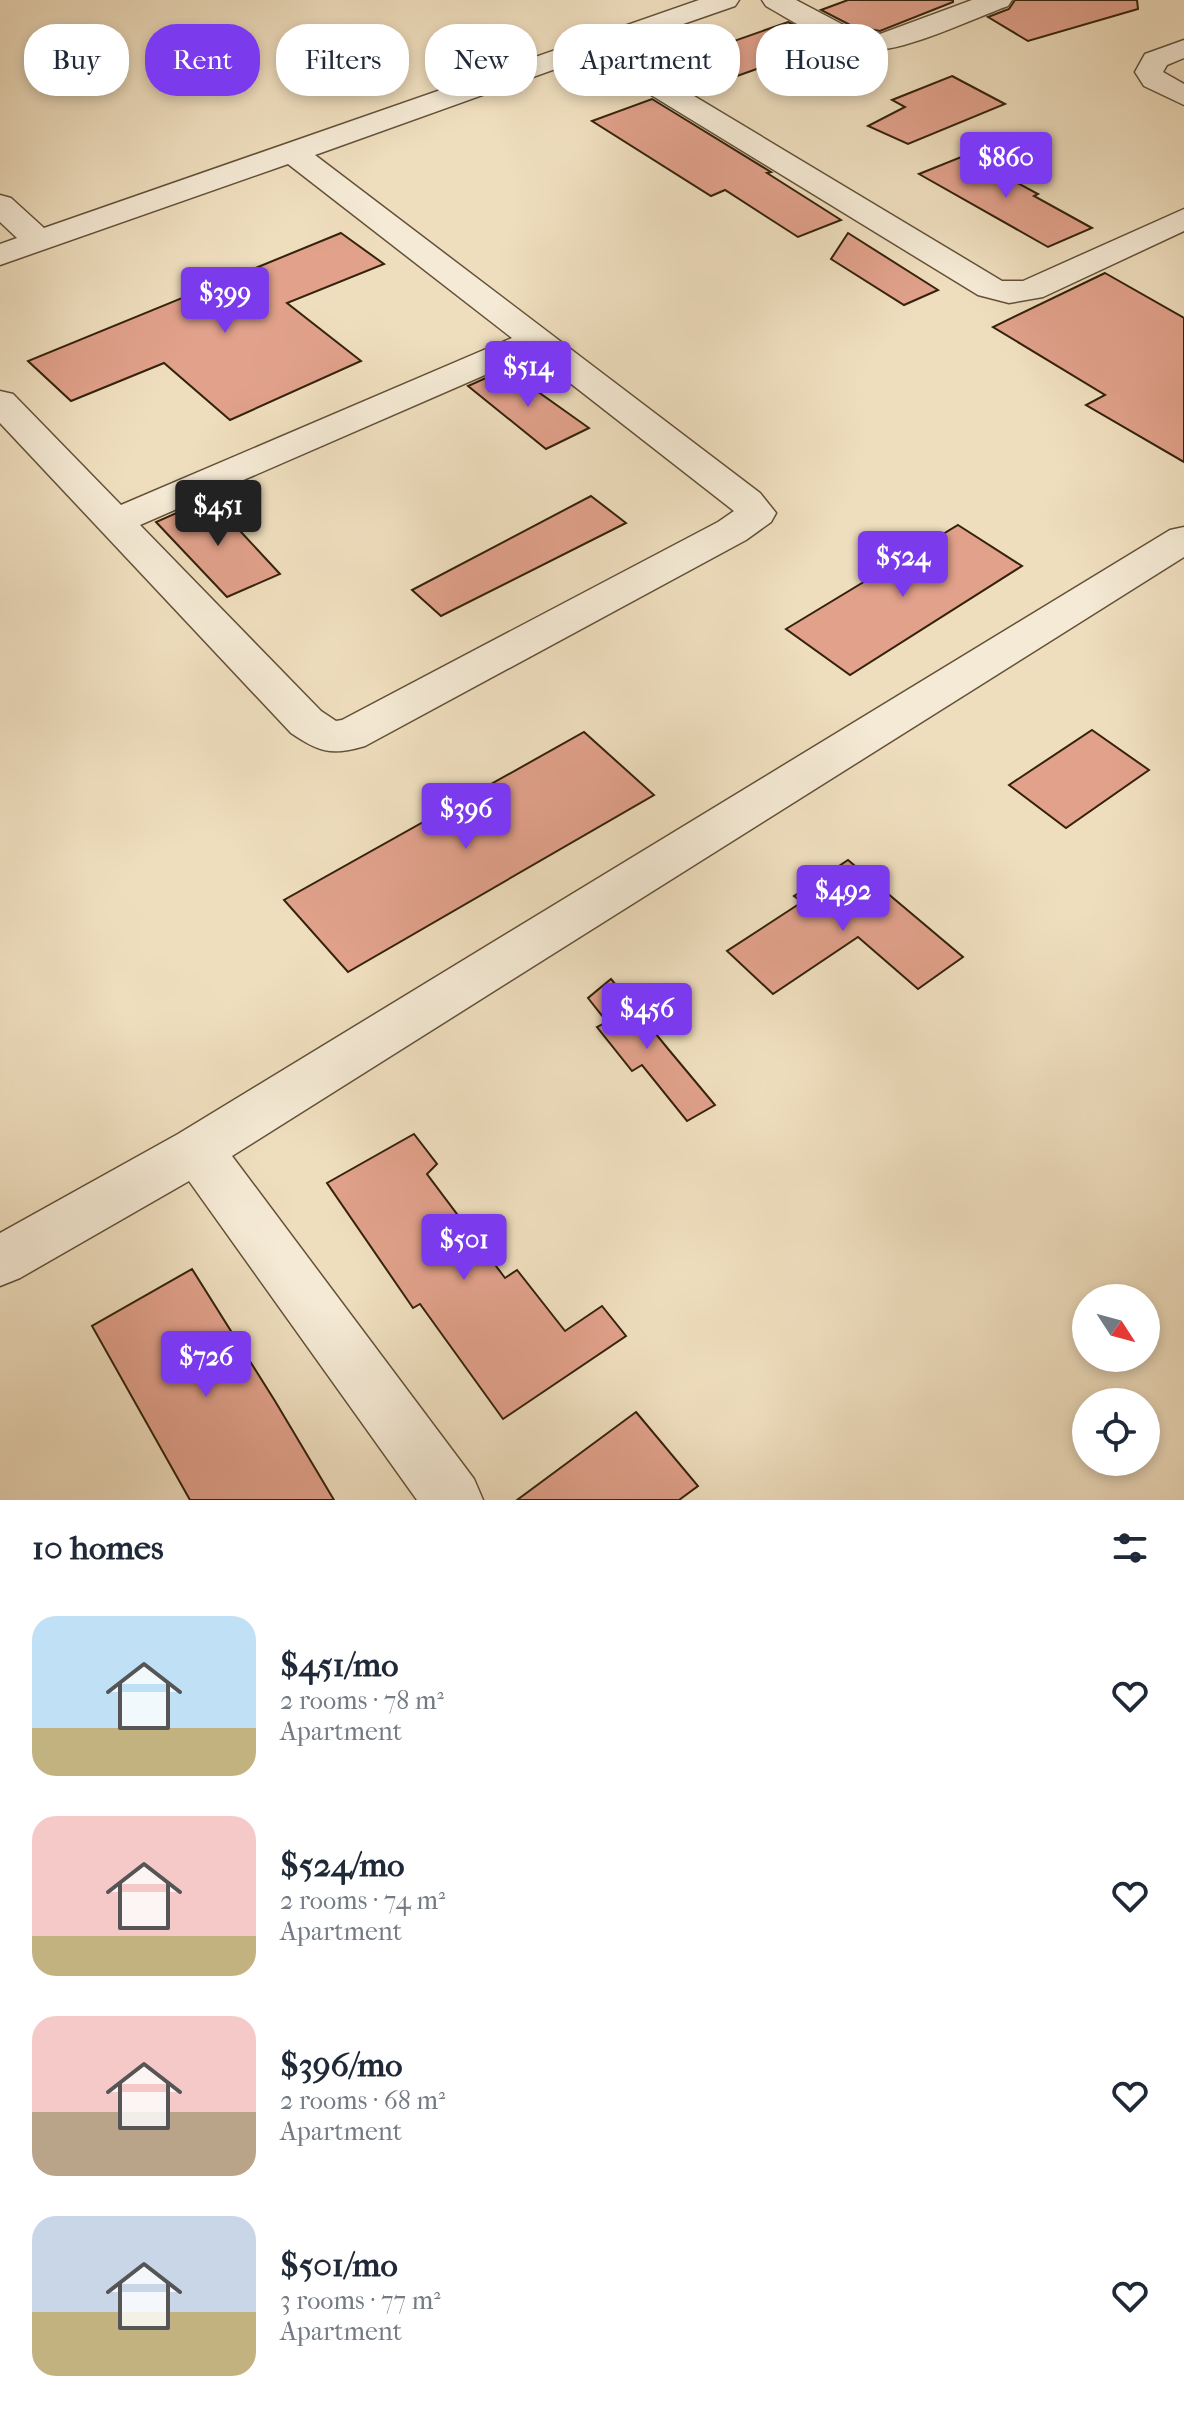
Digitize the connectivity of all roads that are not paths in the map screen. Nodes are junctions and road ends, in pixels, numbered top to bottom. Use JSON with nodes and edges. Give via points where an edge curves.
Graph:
{"nodes":[{"id":1,"x":725,"y":0,"type":"edge"},
{"id":2,"x":776,"y":0,"type":"edge"},
{"id":3,"x":998,"y":0,"type":"edge"},
{"id":4,"x":657,"y":24,"type":"edge"},
{"id":5,"x":1184,"y":48,"type":"edge"},
{"id":6,"x":553,"y":61,"type":"edge"},
{"id":7,"x":673,"y":96,"type":"edge"},
{"id":8,"x":1184,"y":96,"type":"edge"},
{"id":9,"x":292,"y":152,"type":"junction"},
{"id":10,"x":0,"y":205,"type":"edge"},
{"id":11,"x":1184,"y":219,"type":"edge"},
{"id":12,"x":39,"y":241,"type":"junction"},
{"id":13,"x":0,"y":255,"type":"edge"},
{"id":14,"x":537,"y":340,"type":"junction"},
{"id":15,"x":0,"y":402,"type":"edge"},
{"id":16,"x":115,"y":522,"type":"junction"},
{"id":17,"x":1184,"y":539,"type":"edge"},
{"id":18,"x":197,"y":1150,"type":"junction"},
{"id":19,"x":0,"y":1261,"type":"edge"},
{"id":20,"x":453,"y":1500,"type":"edge"}],
"edges":[{"from":1,"to":4,"type":"street"},
{"from":2,"to":3,"type":"street","via":[[852,40],[870,44]]},
{"from":5,"to":8,"type":"street","via":[[1155,60],[1149,72]]},
{"from":6,"to":9,"type":"street"},
{"from":7,"to":11,"type":"street","via":[[1000,291],[1031,290]]},
{"from":9,"to":12,"type":"street"},
{"from":9,"to":14,"type":"street"},
{"from":10,"to":12,"type":"street"},
{"from":12,"to":13,"type":"street"},
{"from":14,"to":16,"type":"street"},
{"from":14,"to":16,"type":"street","via":[[757,513],[350,735],[328,737],[306,722]]},
{"from":15,"to":16,"type":"street"},
{"from":17,"to":18,"type":"street"},
{"from":18,"to":19,"type":"street"},
{"from":18,"to":20,"type":"street"}]}
